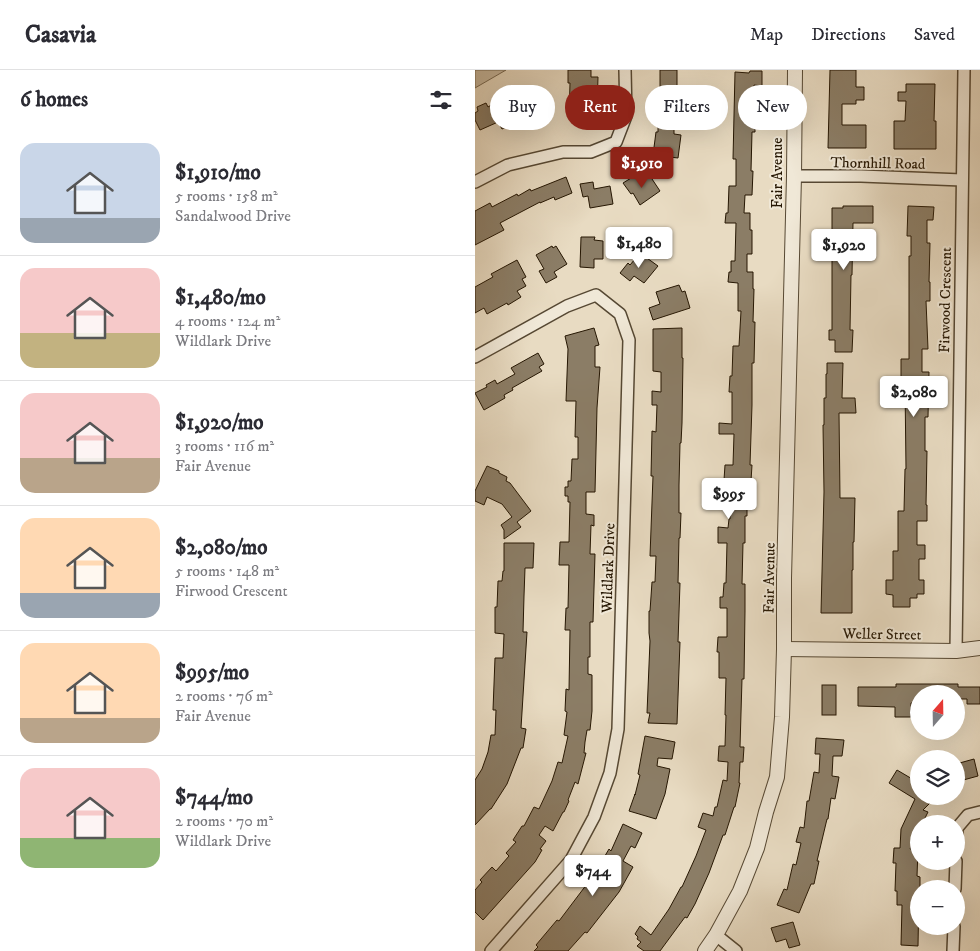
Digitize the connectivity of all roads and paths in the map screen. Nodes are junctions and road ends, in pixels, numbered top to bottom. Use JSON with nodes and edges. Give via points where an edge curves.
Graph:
{"nodes":[{"id":1,"x":625,"y":70,"type":"edge"},
{"id":2,"x":795,"y":70,"type":"edge"},
{"id":3,"x":964,"y":70,"type":"edge"},
{"id":4,"x":793,"y":176,"type":"junction"},
{"id":5,"x":962,"y":180,"type":"junction"},
{"id":6,"x":475,"y":182,"type":"edge"},
{"id":7,"x":475,"y":357,"type":"edge"},
{"id":8,"x":980,"y":648,"type":"edge"},
{"id":9,"x":784,"y":649,"type":"junction"},
{"id":10,"x":956,"y":651,"type":"junction"},
{"id":11,"x":980,"y":812,"type":"edge"},
{"id":12,"x":965,"y":819,"type":"edge"},
{"id":13,"x":954,"y":935,"type":"edge"},
{"id":14,"x":716,"y":936,"type":"junction"},
{"id":15,"x":491,"y":951,"type":"edge"},
{"id":16,"x":705,"y":951,"type":"edge"},
{"id":17,"x":736,"y":951,"type":"edge"},
{"id":18,"x":953,"y":951,"type":"edge"}],
"edges":[{"from":1,"to":6,"type":"street","via":[[626,116],[616,142],[591,152],[563,152],[508,166]]},
{"from":2,"to":4,"type":"street","name":"Fair Avenue"},
{"from":3,"to":5,"type":"street","name":"Firwood Crescent"},
{"from":4,"to":5,"type":"street","name":"Thornhill Road"},
{"from":4,"to":9,"type":"street","name":"Fair Avenue"},
{"from":5,"to":10,"type":"street","name":"Firwood Crescent"},
{"from":7,"to":15,"type":"street","name":"Wildlark Drive","via":[[567,306],[596,295],[620,314],[629,340],[618,729],[611,772],[595,817],[571,860]]},
{"from":8,"to":10,"type":"street","name":"Weller Street"},
{"from":9,"to":10,"type":"street","name":"Weller Street"},
{"from":9,"to":14,"type":"street","name":"Fair Avenue","via":[[777,777],[741,891]]},
{"from":11,"to":12,"type":"street"},
{"from":13,"to":18,"type":"street"},
{"from":14,"to":16,"type":"street","name":"Fair Avenue"},
{"from":14,"to":17,"type":"street"}]}
